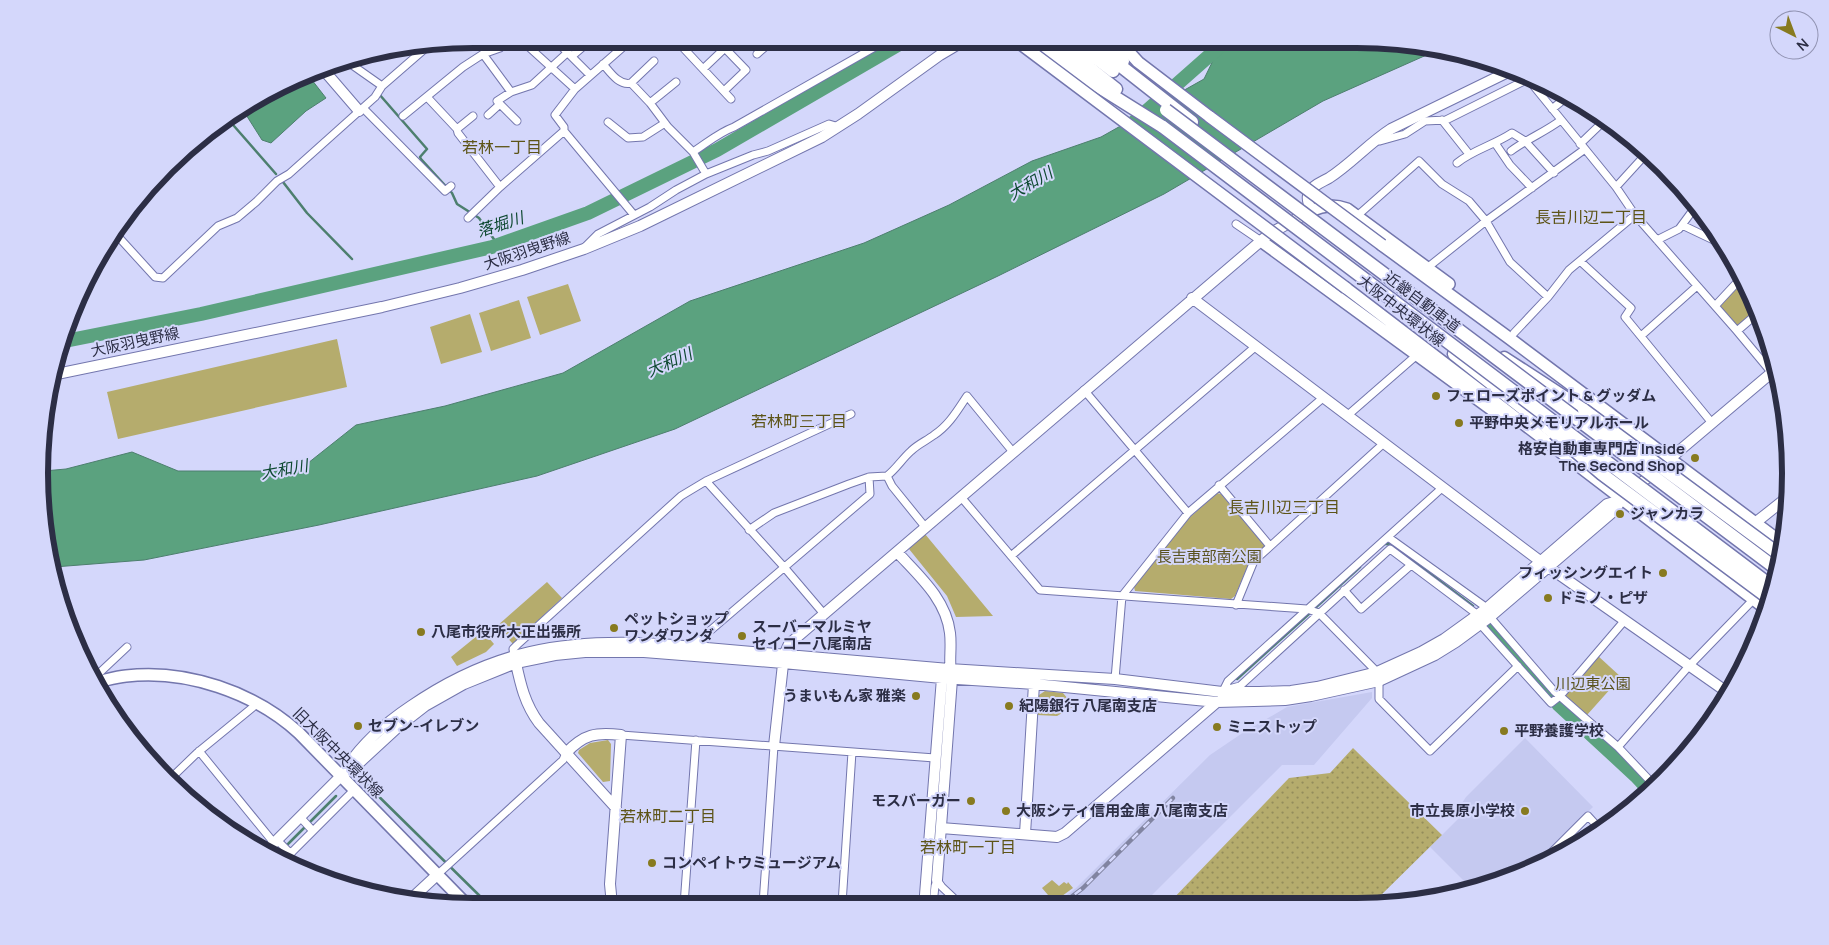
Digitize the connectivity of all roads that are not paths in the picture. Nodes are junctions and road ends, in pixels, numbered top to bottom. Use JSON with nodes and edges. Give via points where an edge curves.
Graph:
{"nodes":[{"id":1,"x":500,"y":48,"type":"edge"},
{"id":2,"x":529,"y":48,"type":"edge"},
{"id":3,"x":564,"y":48,"type":"edge"},
{"id":4,"x":579,"y":48,"type":"edge"},
{"id":5,"x":622,"y":48,"type":"edge"},
{"id":6,"x":683,"y":48,"type":"edge"},
{"id":7,"x":725,"y":48,"type":"joint"},
{"id":8,"x":764,"y":48,"type":"edge"},
{"id":9,"x":873,"y":48,"type":"edge"},
{"id":10,"x":953,"y":48,"type":"edge"},
{"id":11,"x":1026,"y":48,"type":"edge"},
{"id":12,"x":1051,"y":48,"type":"edge"},
{"id":13,"x":1084,"y":48,"type":"edge"},
{"id":14,"x":1100,"y":48,"type":"edge"},
{"id":15,"x":1112,"y":48,"type":"edge"},
{"id":16,"x":1124,"y":48,"type":"edge"},
{"id":17,"x":423,"y":50,"type":"edge"},
{"id":18,"x":484,"y":54,"type":"junction"},
{"id":19,"x":570,"y":54,"type":"junction"},
{"id":20,"x":757,"y":54,"type":"dead end"},
{"id":21,"x":654,"y":61,"type":"dead end"},
{"id":22,"x":603,"y":64,"type":"junction"},
{"id":23,"x":352,"y":65,"type":"edge"},
{"id":24,"x":550,"y":68,"type":"junction"},
{"id":25,"x":703,"y":69,"type":"junction"},
{"id":26,"x":327,"y":73,"type":"edge"},
{"id":27,"x":1504,"y":74,"type":"edge"},
{"id":28,"x":590,"y":75,"type":"junction"},
{"id":29,"x":631,"y":82,"type":"junction"},
{"id":30,"x":676,"y":82,"type":"dead end"},
{"id":31,"x":1523,"y":82,"type":"edge"},
{"id":32,"x":382,"y":86,"type":"junction"},
{"id":33,"x":1537,"y":88,"type":"edge"},
{"id":34,"x":575,"y":89,"type":"junction"},
{"id":35,"x":724,"y":91,"type":"junction"},
{"id":36,"x":511,"y":92,"type":"junction"},
{"id":37,"x":426,"y":97,"type":"junction"},
{"id":38,"x":731,"y":99,"type":"dead end"},
{"id":39,"x":1562,"y":101,"type":"edge"},
{"id":40,"x":650,"y":103,"type":"junction"},
{"id":41,"x":500,"y":104,"type":"junction"},
{"id":42,"x":361,"y":109,"type":"junction"},
{"id":43,"x":1552,"y":109,"type":"junction"},
{"id":44,"x":488,"y":115,"type":"dead end"},
{"id":45,"x":403,"y":116,"type":"dead end"},
{"id":46,"x":473,"y":116,"type":"dead end"},
{"id":47,"x":1442,"y":120,"type":"junction"},
{"id":48,"x":1561,"y":120,"type":"junction"},
{"id":49,"x":517,"y":121,"type":"dead end"},
{"id":50,"x":608,"y":122,"type":"dead end"},
{"id":51,"x":1192,"y":122,"type":"junction"},
{"id":52,"x":666,"y":123,"type":"junction"},
{"id":53,"x":1601,"y":125,"type":"edge"},
{"id":54,"x":839,"y":127,"type":"junction"},
{"id":55,"x":457,"y":129,"type":"junction"},
{"id":56,"x":564,"y":131,"type":"junction"},
{"id":57,"x":1375,"y":139,"type":"junction"},
{"id":58,"x":1525,"y":141,"type":"junction"},
{"id":59,"x":1495,"y":143,"type":"junction"},
{"id":60,"x":1582,"y":146,"type":"junction"},
{"id":61,"x":1512,"y":151,"type":"dead end"},
{"id":62,"x":693,"y":152,"type":"junction"},
{"id":63,"x":1469,"y":154,"type":"junction"},
{"id":64,"x":1642,"y":158,"type":"edge"},
{"id":65,"x":1457,"y":163,"type":"dead end"},
{"id":66,"x":1554,"y":173,"type":"junction"},
{"id":67,"x":706,"y":174,"type":"junction"},
{"id":68,"x":500,"y":187,"type":"junction"},
{"id":69,"x":1616,"y":187,"type":"junction"},
{"id":70,"x":448,"y":188,"type":"dead end"},
{"id":71,"x":1532,"y":188,"type":"junction"},
{"id":72,"x":1311,"y":211,"type":"junction"},
{"id":73,"x":632,"y":212,"type":"junction"},
{"id":74,"x":1692,"y":212,"type":"edge"},
{"id":75,"x":1635,"y":215,"type":"junction"},
{"id":76,"x":471,"y":216,"type":"dead end"},
{"id":77,"x":1356,"y":216,"type":"junction"},
{"id":78,"x":1486,"y":222,"type":"junction"},
{"id":79,"x":1236,"y":224,"type":"dead end"},
{"id":80,"x":1682,"y":226,"type":"junction"},
{"id":81,"x":1321,"y":227,"type":"junction"},
{"id":82,"x":118,"y":237,"type":"edge"},
{"id":83,"x":1712,"y":239,"type":"edge"},
{"id":84,"x":1657,"y":240,"type":"junction"},
{"id":85,"x":1261,"y":241,"type":"junction"},
{"id":86,"x":584,"y":249,"type":"junction"},
{"id":87,"x":1580,"y":261,"type":"junction"},
{"id":88,"x":1427,"y":268,"type":"junction"},
{"id":89,"x":1354,"y":271,"type":"junction"},
{"id":90,"x":1737,"y":283,"type":"edge"},
{"id":91,"x":1697,"y":286,"type":"junction"},
{"id":92,"x":1548,"y":297,"type":"junction"},
{"id":93,"x":1192,"y":298,"type":"junction"},
{"id":94,"x":1715,"y":306,"type":"junction"},
{"id":95,"x":1443,"y":318,"type":"junction"},
{"id":96,"x":1752,"y":318,"type":"edge"},
{"id":97,"x":1738,"y":330,"type":"junction"},
{"id":98,"x":1514,"y":333,"type":"junction"},
{"id":99,"x":1641,"y":336,"type":"junction"},
{"id":100,"x":1255,"y":347,"type":"junction"},
{"id":101,"x":1418,"y":354,"type":"junction"},
{"id":102,"x":1767,"y":363,"type":"edge"},
{"id":103,"x":1553,"y":372,"type":"junction"},
{"id":104,"x":60,"y":373,"type":"edge"},
{"id":105,"x":1770,"y":375,"type":"edge"},
{"id":106,"x":1084,"y":390,"type":"junction"},
{"id":107,"x":1324,"y":397,"type":"junction"},
{"id":108,"x":851,"y":414,"type":"dead end"},
{"id":109,"x":1348,"y":416,"type":"junction"},
{"id":110,"x":1518,"y":420,"type":"junction"},
{"id":111,"x":1712,"y":423,"type":"junction"},
{"id":112,"x":1384,"y":443,"type":"junction"},
{"id":113,"x":1134,"y":451,"type":"junction"},
{"id":114,"x":1013,"y":452,"type":"junction"},
{"id":115,"x":1670,"y":458,"type":"junction"},
{"id":116,"x":887,"y":476,"type":"junction"},
{"id":117,"x":869,"y":477,"type":"junction"},
{"id":118,"x":706,"y":481,"type":"junction"},
{"id":119,"x":1219,"y":486,"type":"junction"},
{"id":120,"x":1442,"y":488,"type":"junction"},
{"id":121,"x":960,"y":497,"type":"junction"},
{"id":122,"x":1621,"y":500,"type":"junction"},
{"id":123,"x":1781,"y":503,"type":"edge"},
{"id":124,"x":1188,"y":513,"type":"junction"},
{"id":125,"x":1755,"y":523,"type":"junction"},
{"id":126,"x":926,"y":528,"type":"junction"},
{"id":127,"x":749,"y":530,"type":"junction"},
{"id":128,"x":1388,"y":537,"type":"junction"},
{"id":129,"x":1776,"y":539,"type":"edge"},
{"id":130,"x":1270,"y":546,"type":"junction"},
{"id":131,"x":1774,"y":551,"type":"edge"},
{"id":132,"x":898,"y":552,"type":"junction"},
{"id":133,"x":1011,"y":556,"type":"junction"},
{"id":134,"x":1544,"y":564,"type":"junction"},
{"id":135,"x":1411,"y":565,"type":"junction"},
{"id":136,"x":1771,"y":565,"type":"edge"},
{"id":137,"x":784,"y":567,"type":"junction"},
{"id":138,"x":1767,"y":583,"type":"edge"},
{"id":139,"x":1344,"y":590,"type":"junction"},
{"id":140,"x":1763,"y":594,"type":"edge"},
{"id":141,"x":1122,"y":596,"type":"junction"},
{"id":142,"x":1753,"y":600,"type":"junction"},
{"id":143,"x":1236,"y":605,"type":"junction"},
{"id":144,"x":1760,"y":605,"type":"edge"},
{"id":145,"x":1307,"y":609,"type":"junction"},
{"id":146,"x":1488,"y":612,"type":"junction"},
{"id":147,"x":1319,"y":613,"type":"junction"},
{"id":148,"x":824,"y":614,"type":"junction"},
{"id":149,"x":1479,"y":620,"type":"junction"},
{"id":150,"x":1625,"y":620,"type":"junction"},
{"id":151,"x":128,"y":647,"type":"dead end"},
{"id":152,"x":691,"y":647,"type":"junction"},
{"id":153,"x":515,"y":659,"type":"junction"},
{"id":154,"x":783,"y":659,"type":"junction"},
{"id":155,"x":1518,"y":666,"type":"junction"},
{"id":156,"x":1689,"y":666,"type":"junction"},
{"id":157,"x":949,"y":669,"type":"junction"},
{"id":158,"x":98,"y":674,"type":"edge"},
{"id":159,"x":1378,"y":676,"type":"junction"},
{"id":160,"x":947,"y":679,"type":"junction"},
{"id":161,"x":1115,"y":679,"type":"junction"},
{"id":162,"x":102,"y":681,"type":"edge"},
{"id":163,"x":1034,"y":684,"type":"junction"},
{"id":164,"x":1723,"y":689,"type":"edge"},
{"id":165,"x":1222,"y":692,"type":"junction"},
{"id":166,"x":1560,"y":696,"type":"junction"},
{"id":167,"x":1217,"y":702,"type":"junction"},
{"id":168,"x":258,"y":703,"type":"junction"},
{"id":169,"x":621,"y":735,"type":"junction"},
{"id":170,"x":696,"y":740,"type":"junction"},
{"id":171,"x":774,"y":746,"type":"junction"},
{"id":172,"x":1618,"y":747,"type":"junction"},
{"id":173,"x":199,"y":752,"type":"junction"},
{"id":174,"x":852,"y":752,"type":"junction"},
{"id":175,"x":566,"y":753,"type":"junction"},
{"id":176,"x":935,"y":758,"type":"junction"},
{"id":177,"x":174,"y":775,"type":"edge"},
{"id":178,"x":340,"y":777,"type":"junction"},
{"id":179,"x":1649,"y":780,"type":"edge"},
{"id":180,"x":354,"y":790,"type":"junction"},
{"id":181,"x":616,"y":808,"type":"junction"},
{"id":182,"x":302,"y":820,"type":"junction"},
{"id":183,"x":1596,"y":824,"type":"edge"},
{"id":184,"x":941,"y":828,"type":"junction"},
{"id":185,"x":313,"y":831,"type":"junction"},
{"id":186,"x":1025,"y":834,"type":"junction"},
{"id":187,"x":278,"y":843,"type":"junction"},
{"id":188,"x":272,"y":847,"type":"edge"},
{"id":189,"x":1558,"y":847,"type":"edge"},
{"id":190,"x":291,"y":854,"type":"joint"},
{"id":191,"x":437,"y":876,"type":"junction"},
{"id":192,"x":938,"y":880,"type":"junction"},
{"id":193,"x":417,"y":894,"type":"edge"},
{"id":194,"x":459,"y":898,"type":"edge"},
{"id":195,"x":611,"y":898,"type":"edge"},
{"id":196,"x":685,"y":898,"type":"edge"},
{"id":197,"x":763,"y":898,"type":"edge"},
{"id":198,"x":842,"y":898,"type":"edge"},
{"id":199,"x":924,"y":898,"type":"edge"},
{"id":200,"x":934,"y":898,"type":"edge"},
{"id":201,"x":954,"y":898,"type":"edge"}],
"edges":[{"from":1,"to":18,"type":"street"},
{"from":2,"to":24,"type":"street"},
{"from":3,"to":19,"type":"street"},
{"from":4,"to":19,"type":"street"},
{"from":5,"to":22,"type":"street"},
{"from":6,"to":25,"type":"street"},
{"from":7,"to":25,"type":"street"},
{"from":7,"to":35,"type":"street","via":[[746,70]]},
{"from":8,"to":20,"type":"street"},
{"from":9,"to":62,"type":"street","via":[[718,133]]},
{"from":10,"to":54,"type":"street","name":"大阪羽曳野線"},
{"from":11,"to":110,"type":"main road","name":"大阪中央環状線","bridge":true},
{"from":12,"to":89,"type":"highway","name":"近畿自動車道","bridge":true,"via":[[1163,127]]},
{"from":13,"to":81,"type":"highway","name":"近畿自動車道","bridge":true},
{"from":14,"to":51,"type":"highway"},
{"from":15,"to":51,"type":"highway","via":[[1121,60]]},
{"from":16,"to":103,"type":"main road","bridge":true,"via":[[1146,69]]},
{"from":17,"to":32,"type":"street"},
{"from":18,"to":36,"type":"street"},
{"from":18,"to":37,"type":"street"},
{"from":19,"to":24,"type":"street"},
{"from":19,"to":28,"type":"street"},
{"from":21,"to":29,"type":"street"},
{"from":22,"to":28,"type":"street"},
{"from":22,"to":29,"type":"street","via":[[621,82]]},
{"from":23,"to":32,"type":"street"},
{"from":24,"to":34,"type":"street"},
{"from":24,"to":36,"type":"street","via":[[532,85]]},
{"from":25,"to":35,"type":"street"},
{"from":26,"to":42,"type":"street"},
{"from":27,"to":57,"type":"street"},
{"from":28,"to":34,"type":"street"},
{"from":29,"to":40,"type":"street"},
{"from":30,"to":40,"type":"street"},
{"from":31,"to":47,"type":"street"},
{"from":32,"to":42,"type":"street"},
{"from":33,"to":43,"type":"street"},
{"from":34,"to":56,"type":"street","via":[[555,115]]},
{"from":35,"to":38,"type":"street"},
{"from":36,"to":41,"type":"street","via":[[497,101]]},
{"from":37,"to":45,"type":"street"},
{"from":37,"to":55,"type":"street"},
{"from":39,"to":43,"type":"street"},
{"from":40,"to":52,"type":"street"},
{"from":41,"to":44,"type":"street"},
{"from":41,"to":49,"type":"street"},
{"from":42,"to":70,"type":"street"},
{"from":42,"to":82,"type":"street","via":[[256,202],[236,218],[218,226],[163,278],[155,277]]},
{"from":43,"to":48,"type":"street"},
{"from":46,"to":55,"type":"street"},
{"from":47,"to":57,"type":"street","via":[[1424,121],[1405,134],[1380,141]]},
{"from":47,"to":63,"type":"street"},
{"from":48,"to":58,"type":"street"},
{"from":48,"to":60,"type":"street"},
{"from":50,"to":52,"type":"street","via":[[628,138],[643,137]]},
{"from":51,"to":81,"type":"highway","bridge":true,"via":[[1289,197]]},
{"from":52,"to":62,"type":"street"},
{"from":53,"to":60,"type":"street"},
{"from":54,"to":67,"type":"street","via":[[829,124]]},
{"from":54,"to":86,"type":"street","name":"大阪羽曳野線","via":[[640,226]]},
{"from":55,"to":68,"type":"street"},
{"from":56,"to":68,"type":"street"},
{"from":56,"to":73,"type":"street"},
{"from":57,"to":72,"type":"street","via":[[1340,171],[1313,187],[1308,193]]},
{"from":58,"to":59,"type":"street","via":[[1512,133]]},
{"from":58,"to":61,"type":"street"},
{"from":58,"to":66,"type":"street"},
{"from":59,"to":63,"type":"street"},
{"from":59,"to":71,"type":"street"},
{"from":60,"to":66,"type":"street"},
{"from":60,"to":69,"type":"street"},
{"from":62,"to":67,"type":"street"},
{"from":63,"to":65,"type":"street"},
{"from":64,"to":69,"type":"street"},
{"from":66,"to":71,"type":"street"},
{"from":67,"to":73,"type":"street"},
{"from":68,"to":76,"type":"street"},
{"from":69,"to":75,"type":"street"},
{"from":71,"to":78,"type":"street"},
{"from":72,"to":77,"type":"main road","via":[[1322,206],[1336,206]]},
{"from":72,"to":85,"type":"street"},
{"from":73,"to":86,"type":"street","via":[[598,234]]},
{"from":74,"to":80,"type":"street"},
{"from":75,"to":84,"type":"street"},
{"from":75,"to":87,"type":"street"},
{"from":77,"to":78,"type":"street","via":[[1419,161],[1442,184],[1469,201]]},
{"from":77,"to":88,"type":"main road"},
{"from":78,"to":88,"type":"street"},
{"from":78,"to":92,"type":"street","via":[[1510,262]]},
{"from":79,"to":85,"type":"street"},
{"from":80,"to":83,"type":"street"},
{"from":80,"to":84,"type":"street"},
{"from":81,"to":95,"type":"highway","name":"近畿自動車道","bridge":true},
{"from":84,"to":91,"type":"street"},
{"from":85,"to":93,"type":"street"},
{"from":85,"to":101,"type":"main road"},
{"from":86,"to":104,"type":"street","name":"大阪羽曳野線","via":[[469,285],[382,307]]},
{"from":87,"to":92,"type":"street"},
{"from":87,"to":99,"type":"street","via":[[1631,308],[1625,317]]},
{"from":88,"to":98,"type":"main road"},
{"from":89,"to":138,"type":"highway","name":"近畿自動車道","bridge":true},
{"from":89,"to":140,"type":"highway","bridge":true,"via":[[1602,474]]},
{"from":90,"to":94,"type":"street"},
{"from":91,"to":94,"type":"street"},
{"from":91,"to":99,"type":"street"},
{"from":92,"to":98,"type":"street"},
{"from":93,"to":100,"type":"street"},
{"from":93,"to":106,"type":"street"},
{"from":94,"to":97,"type":"street"},
{"from":95,"to":131,"type":"highway","bridge":true,"via":[[1584,410]]},
{"from":95,"to":136,"type":"highway","name":"近畿自動車道","bridge":true},
{"from":96,"to":97,"type":"street"},
{"from":97,"to":102,"type":"street"},
{"from":98,"to":103,"type":"main road"},
{"from":99,"to":111,"type":"street"},
{"from":100,"to":107,"type":"street"},
{"from":100,"to":113,"type":"street"},
{"from":101,"to":109,"type":"street"},
{"from":101,"to":110,"type":"main road","via":[[1491,409]]},
{"from":103,"to":115,"type":"main road"},
{"from":105,"to":111,"type":"street"},
{"from":106,"to":113,"type":"street"},
{"from":106,"to":114,"type":"street"},
{"from":107,"to":109,"type":"street"},
{"from":107,"to":119,"type":"street"},
{"from":108,"to":118,"type":"street"},
{"from":109,"to":112,"type":"street"},
{"from":110,"to":122,"type":"main road","name":"大阪中央環状線"},
{"from":111,"to":115,"type":"street"},
{"from":112,"to":120,"type":"street"},
{"from":112,"to":130,"type":"street"},
{"from":113,"to":124,"type":"street"},
{"from":113,"to":133,"type":"street"},
{"from":114,"to":116,"type":"street","via":[[967,396],[950,422],[917,445]]},
{"from":114,"to":121,"type":"street"},
{"from":115,"to":122,"type":"street"},
{"from":115,"to":125,"type":"main road"},
{"from":116,"to":117,"type":"street"},
{"from":116,"to":126,"type":"street"},
{"from":117,"to":127,"type":"street","via":[[774,512]]},
{"from":117,"to":137,"type":"street","via":[[870,494]]},
{"from":118,"to":127,"type":"street"},
{"from":118,"to":153,"type":"street","via":[[682,496],[516,645],[513,650]]},
{"from":119,"to":124,"type":"street"},
{"from":119,"to":130,"type":"street"},
{"from":120,"to":128,"type":"street"},
{"from":120,"to":134,"type":"street"},
{"from":121,"to":126,"type":"street"},
{"from":121,"to":133,"type":"street"},
{"from":122,"to":134,"type":"street","via":[[1614,511]]},
{"from":122,"to":142,"type":"main road","name":"大阪中央環状線"},
{"from":123,"to":125,"type":"street"},
{"from":124,"to":141,"type":"street"},
{"from":125,"to":129,"type":"main road"},
{"from":126,"to":132,"type":"street"},
{"from":127,"to":137,"type":"street"},
{"from":128,"to":145,"type":"street"},
{"from":128,"to":146,"type":"street"},
{"from":130,"to":143,"type":"street","via":[[1254,561]]},
{"from":132,"to":148,"type":"street"},
{"from":132,"to":157,"type":"street","via":[[945,610],[950,631]]},
{"from":133,"to":141,"type":"street","via":[[1040,590]]},
{"from":134,"to":146,"type":"street"},
{"from":134,"to":150,"type":"street"},
{"from":135,"to":139,"type":"street","via":[[1390,549]]},
{"from":135,"to":139,"type":"street","via":[[1361,609]]},
{"from":135,"to":149,"type":"street"},
{"from":137,"to":148,"type":"street"},
{"from":137,"to":152,"type":"street"},
{"from":139,"to":147,"type":"street"},
{"from":141,"to":143,"type":"street"},
{"from":141,"to":161,"type":"street"},
{"from":142,"to":144,"type":"main road","name":"大阪中央環状線"},
{"from":142,"to":156,"type":"street"},
{"from":143,"to":145,"type":"street"},
{"from":145,"to":147,"type":"street"},
{"from":145,"to":165,"type":"street","via":[[1228,681]]},
{"from":146,"to":149,"type":"street"},
{"from":146,"to":166,"type":"street"},
{"from":147,"to":159,"type":"street"},
{"from":147,"to":165,"type":"street","via":[[1240,686]]},
{"from":148,"to":154,"type":"street","via":[[789,644]]},
{"from":149,"to":155,"type":"street"},
{"from":149,"to":159,"type":"street"},
{"from":150,"to":156,"type":"street"},
{"from":150,"to":166,"type":"street"},
{"from":151,"to":158,"type":"street"},
{"from":152,"to":153,"type":"street","via":[[598,642],[566,645]]},
{"from":152,"to":154,"type":"street"},
{"from":153,"to":154,"type":"street","via":[[612,651]]},
{"from":153,"to":175,"type":"street","via":[[530,712]]},
{"from":153,"to":178,"type":"street","via":[[476,669],[447,683],[394,717],[354,755]]},
{"from":154,"to":157,"type":"street"},
{"from":154,"to":160,"type":"street"},
{"from":154,"to":171,"type":"street"},
{"from":155,"to":159,"type":"street","via":[[1430,751],[1378,699]]},
{"from":155,"to":166,"type":"street","via":[[1551,703]]},
{"from":156,"to":164,"type":"street"},
{"from":156,"to":172,"type":"street"},
{"from":157,"to":160,"type":"street"},
{"from":157,"to":161,"type":"street"},
{"from":159,"to":165,"type":"street","via":[[1291,691]]},
{"from":159,"to":167,"type":"street","via":[[1334,692],[1285,700]]},
{"from":160,"to":163,"type":"street"},
{"from":160,"to":176,"type":"street"},
{"from":160,"to":184,"type":"street"},
{"from":161,"to":165,"type":"street"},
{"from":162,"to":168,"type":"main road","name":"旧大阪中央環状線","via":[[126,676],[181,678],[217,687]]},
{"from":163,"to":167,"type":"street"},
{"from":163,"to":186,"type":"street"},
{"from":165,"to":167,"type":"street"},
{"from":166,"to":172,"type":"street"},
{"from":167,"to":186,"type":"street","via":[[1065,833],[1057,837]]},
{"from":168,"to":173,"type":"street"},
{"from":168,"to":178,"type":"main road","name":"旧大阪中央環状線","via":[[283,718]]},
{"from":169,"to":170,"type":"street"},
{"from":169,"to":175,"type":"street","via":[[595,734]]},
{"from":169,"to":181,"type":"street"},
{"from":170,"to":171,"type":"street"},
{"from":170,"to":196,"type":"street"},
{"from":171,"to":174,"type":"street"},
{"from":171,"to":197,"type":"street"},
{"from":172,"to":179,"type":"street"},
{"from":173,"to":177,"type":"street"},
{"from":173,"to":187,"type":"street"},
{"from":174,"to":176,"type":"street"},
{"from":174,"to":198,"type":"street"},
{"from":175,"to":181,"type":"street"},
{"from":175,"to":191,"type":"street","via":[[563,760]]},
{"from":176,"to":199,"type":"street"},
{"from":178,"to":180,"type":"main road","name":"旧大阪中央環状線"},
{"from":178,"to":182,"type":"street"},
{"from":180,"to":185,"type":"street"},
{"from":180,"to":191,"type":"main road","name":"旧大阪中央環状線"},
{"from":181,"to":195,"type":"street"},
{"from":182,"to":185,"type":"street"},
{"from":182,"to":187,"type":"street"},
{"from":183,"to":189,"type":"street","via":[[1588,816]]},
{"from":184,"to":186,"type":"street"},
{"from":184,"to":192,"type":"street"},
{"from":185,"to":190,"type":"street"},
{"from":187,"to":188,"type":"street"},
{"from":187,"to":190,"type":"street"},
{"from":191,"to":193,"type":"street"},
{"from":191,"to":194,"type":"main road","name":"旧大阪中央環状線"},
{"from":192,"to":200,"type":"street"},
{"from":192,"to":201,"type":"street"}]}
